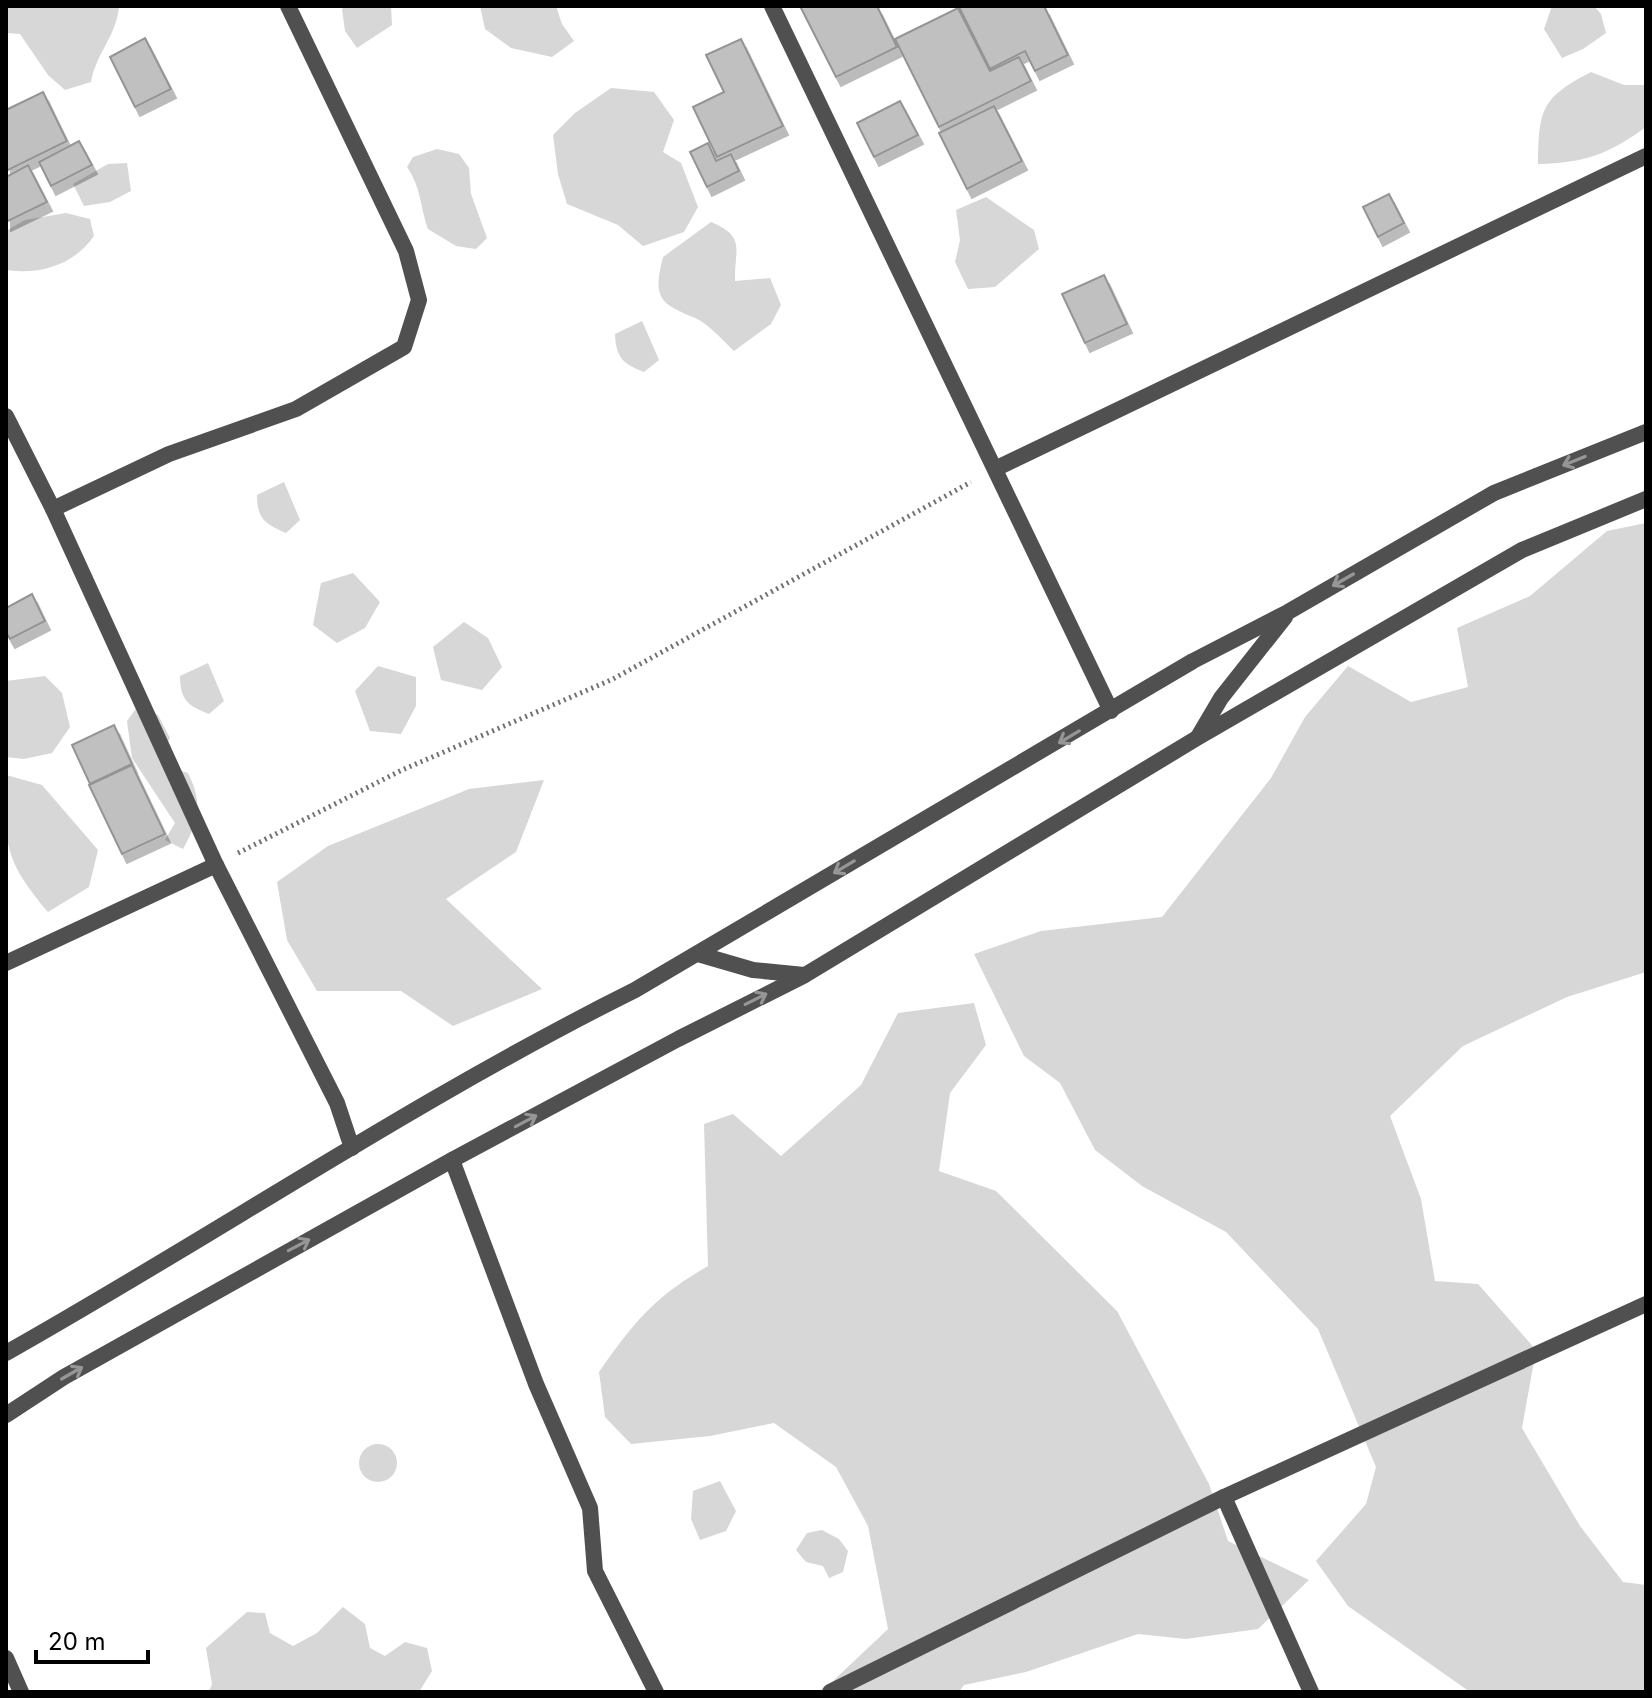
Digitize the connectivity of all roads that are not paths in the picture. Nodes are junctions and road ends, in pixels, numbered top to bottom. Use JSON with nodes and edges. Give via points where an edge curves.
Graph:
{"nodes":[{"id":1,"x":288,"y":6,"type":"edge"},
{"id":2,"x":772,"y":6,"type":"edge"},
{"id":3,"x":1646,"y":156,"type":"edge"},
{"id":4,"x":6,"y":416,"type":"edge"},
{"id":5,"x":1646,"y":432,"type":"edge"},
{"id":6,"x":997,"y":468,"type":"junction"},
{"id":7,"x":1646,"y":499,"type":"edge"},
{"id":8,"x":53,"y":509,"type":"junction"},
{"id":9,"x":1288,"y":612,"type":"junction"},
{"id":10,"x":1111,"y":711,"type":"junction"},
{"id":11,"x":1197,"y":738,"type":"junction"},
{"id":12,"x":216,"y":865,"type":"junction"},
{"id":13,"x":698,"y":954,"type":"junction"},
{"id":14,"x":6,"y":963,"type":"edge"},
{"id":15,"x":805,"y":975,"type":"junction"},
{"id":16,"x":352,"y":1148,"type":"junction"},
{"id":17,"x":452,"y":1160,"type":"junction"},
{"id":18,"x":1646,"y":1304,"type":"edge"},
{"id":19,"x":6,"y":1353,"type":"edge"},
{"id":20,"x":6,"y":1415,"type":"edge"},
{"id":21,"x":1224,"y":1497,"type":"junction"},
{"id":22,"x":6,"y":1658,"type":"edge"},
{"id":23,"x":21,"y":1692,"type":"edge"},
{"id":24,"x":656,"y":1692,"type":"edge"},
{"id":25,"x":830,"y":1692,"type":"edge"},
{"id":26,"x":1311,"y":1692,"type":"edge"}],
"edges":[{"from":1,"to":8,"type":"street","via":[[406,251],[419,300],[404,347],[296,409],[169,454]]},
{"from":2,"to":6,"type":"street"},
{"from":3,"to":6,"type":"street"},
{"from":4,"to":8,"type":"street"},
{"from":5,"to":9,"type":"street","one_way":true,"via":[[1494,493]]},
{"from":6,"to":10,"type":"street"},
{"from":7,"to":11,"type":"street","via":[[1522,550]]},
{"from":8,"to":12,"type":"street"},
{"from":9,"to":10,"type":"street"},
{"from":9,"to":11,"type":"street"},
{"from":10,"to":13,"type":"street","one_way":true},
{"from":11,"to":15,"type":"street"},
{"from":12,"to":14,"type":"street"},
{"from":12,"to":16,"type":"street","via":[[337,1103]]},
{"from":13,"to":15,"type":"street","via":[[753,970]]},
{"from":13,"to":16,"type":"street"},
{"from":17,"to":15,"type":"street","one_way":true},
{"from":16,"to":19,"type":"street"},
{"from":20,"to":17,"type":"street","one_way":true,"via":[[64,1377]]},
{"from":17,"to":24,"type":"street","via":[[536,1384],[590,1508],[595,1571]]},
{"from":18,"to":21,"type":"street"},
{"from":21,"to":25,"type":"street"},
{"from":21,"to":26,"type":"street"},
{"from":22,"to":23,"type":"street"}]}
